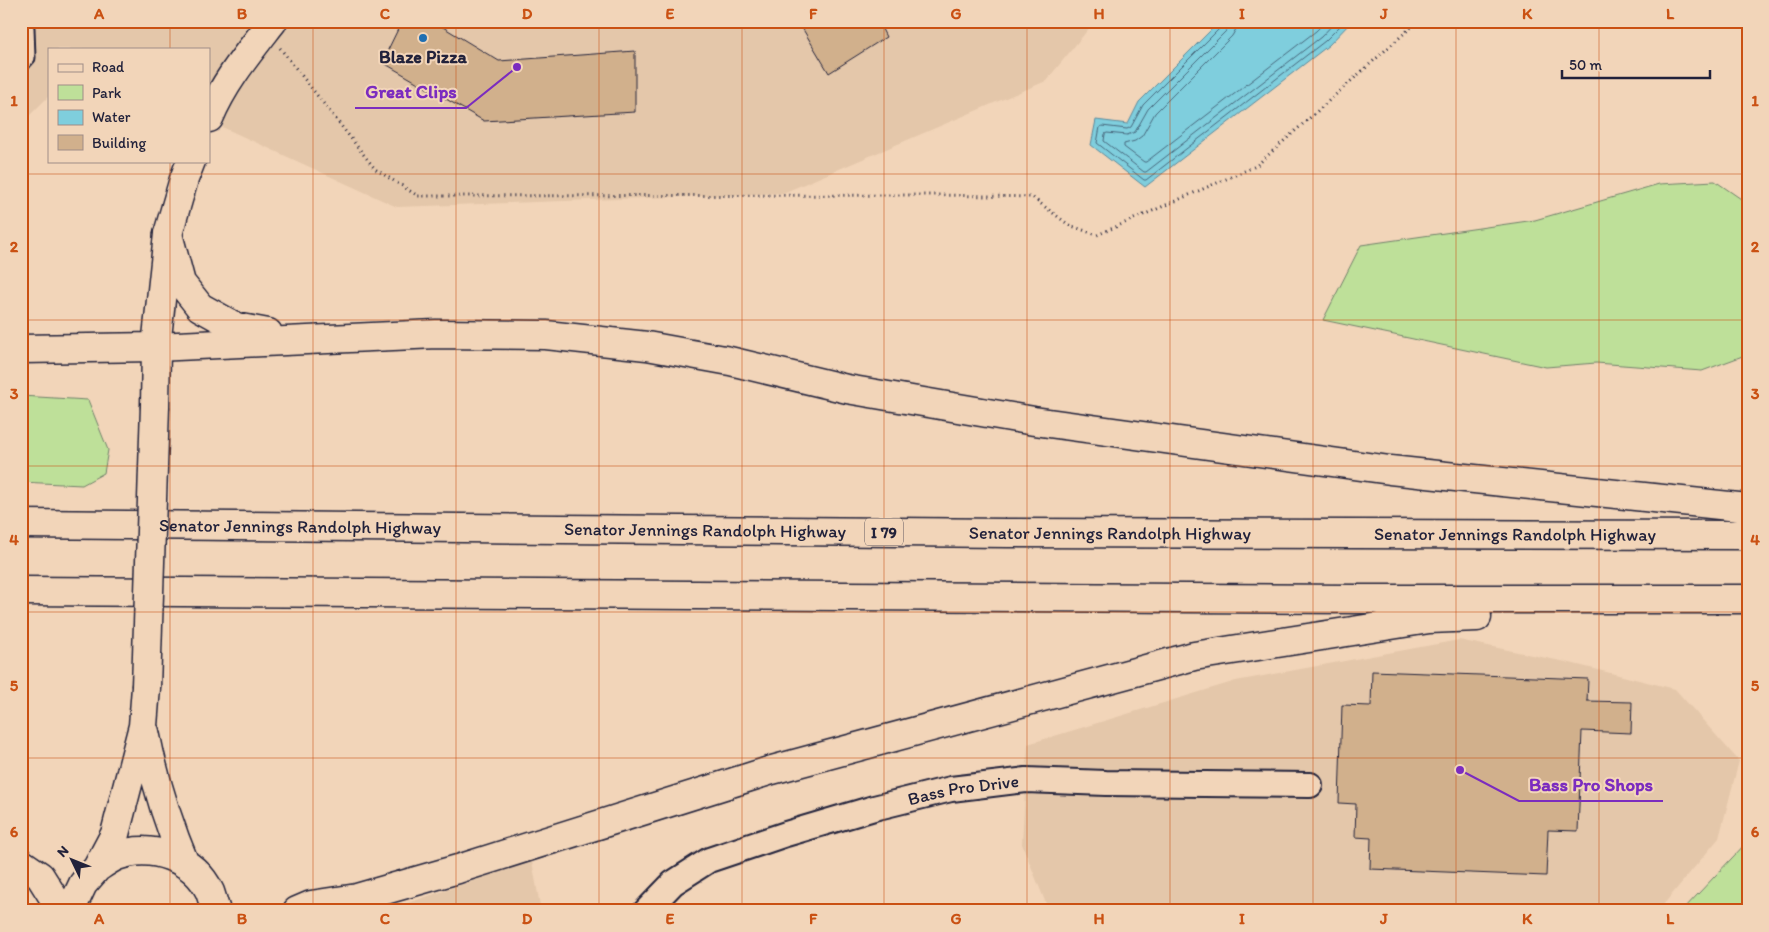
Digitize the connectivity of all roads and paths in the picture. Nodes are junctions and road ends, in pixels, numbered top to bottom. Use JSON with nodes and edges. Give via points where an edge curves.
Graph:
{"nodes":[{"id":1,"x":1418,"y":21,"type":"edge"},
{"id":2,"x":21,"y":22,"type":"edge"},
{"id":3,"x":269,"y":26,"type":"edge"},
{"id":4,"x":21,"y":67,"type":"edge"},
{"id":5,"x":210,"y":116,"type":"edge"},
{"id":6,"x":191,"y":162,"type":"edge"},
{"id":7,"x":168,"y":234,"type":"junction"},
{"id":8,"x":304,"y":340,"type":"junction"},
{"id":9,"x":156,"y":347,"type":"junction"},
{"id":10,"x":21,"y":349,"type":"edge"},
{"id":11,"x":1748,"y":508,"type":"edge"},
{"id":12,"x":21,"y":524,"type":"edge"},
{"id":13,"x":1748,"y":535,"type":"edge"},
{"id":14,"x":21,"y":591,"type":"edge"},
{"id":15,"x":1748,"y":600,"type":"edge"},
{"id":16,"x":143,"y":726,"type":"junction"},
{"id":17,"x":1310,"y":785,"type":"dead end"},
{"id":18,"x":21,"y":863,"type":"edge"},
{"id":19,"x":185,"y":864,"type":"junction"},
{"id":20,"x":97,"y":868,"type":"junction"},
{"id":21,"x":62,"y":911,"type":"edge"},
{"id":22,"x":73,"y":911,"type":"edge"},
{"id":23,"x":216,"y":911,"type":"edge"},
{"id":24,"x":297,"y":911,"type":"edge"},
{"id":25,"x":646,"y":911,"type":"edge"}],
"edges":[{"from":1,"to":3,"type":"path","via":[[1256,166],[1097,235],[1069,225],[1032,197],[418,196],[375,169]]},
{"from":2,"to":4,"type":"lane","via":[[28,28],[29,58]]},
{"from":3,"to":5,"type":"main road","via":[[244,57]]},
{"from":6,"to":7,"type":"main road"},
{"from":7,"to":8,"type":"main road","via":[[181,283],[200,307],[236,327]]},
{"from":7,"to":9,"type":"main road"},
{"from":8,"to":9,"type":"main road"},
{"from":8,"to":11,"type":"main road","via":[[436,334],[546,335],[638,345],[730,361],[847,389],[1034,421],[1390,470]]},
{"from":9,"to":10,"type":"main road"},
{"from":9,"to":16,"type":"main road","bridge":true},
{"from":12,"to":13,"type":"main road","name":"Senator Jennings Randolph Highway","number":"I 79","via":[[998,533]]},
{"from":14,"to":15,"type":"main road"},
{"from":15,"to":24,"type":"main road","via":[[1596,614],[1429,619],[1194,656],[772,770],[458,870]]},
{"from":16,"to":19,"type":"main road","via":[[155,780]]},
{"from":16,"to":20,"type":"main road","via":[[114,834]]},
{"from":17,"to":25,"type":"street","name":"Bass Pro Drive","via":[[1106,784],[1026,780],[951,789],[803,828],[709,860],[673,882]]},
{"from":18,"to":21,"type":"main road","via":[[40,876]]},
{"from":19,"to":20,"type":"main road","via":[[159,852],[138,851],[116,856]]},
{"from":19,"to":23,"type":"main road","via":[[209,891]]},
{"from":20,"to":22,"type":"main road","via":[[83,884]]}]}
